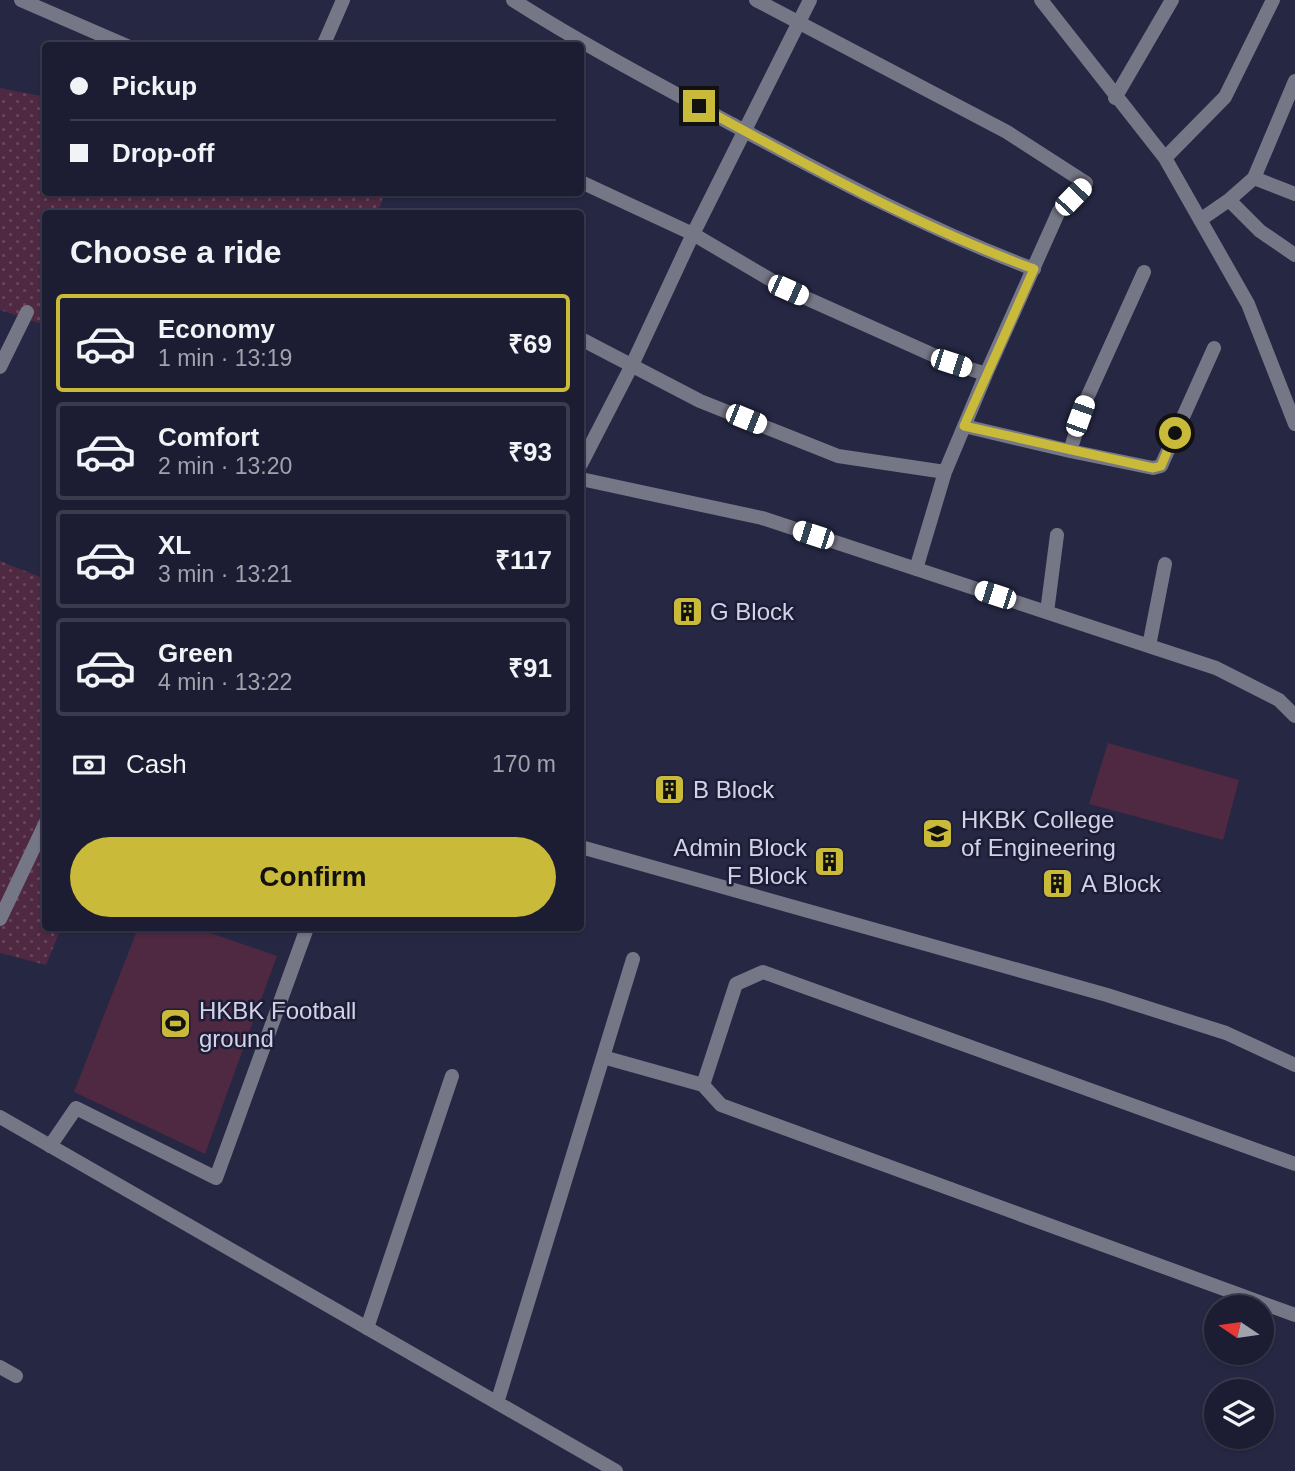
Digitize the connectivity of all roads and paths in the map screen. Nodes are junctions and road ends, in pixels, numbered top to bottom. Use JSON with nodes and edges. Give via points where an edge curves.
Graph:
{"nodes":[{"id":1,"x":22,"y":0,"type":"edge"},
{"id":2,"x":343,"y":0,"type":"edge"},
{"id":3,"x":513,"y":0,"type":"edge"},
{"id":4,"x":756,"y":0,"type":"edge"},
{"id":5,"x":810,"y":0,"type":"edge"},
{"id":6,"x":1041,"y":0,"type":"edge"},
{"id":7,"x":1172,"y":0,"type":"edge"},
{"id":8,"x":1273,"y":0,"type":"edge"},
{"id":9,"x":799,"y":23,"type":"junction"},
{"id":10,"x":118,"y":42,"type":"edge"},
{"id":11,"x":325,"y":42,"type":"edge"},
{"id":12,"x":582,"y":42,"type":"edge"},
{"id":13,"x":584,"y":43,"type":"edge"},
{"id":14,"x":1295,"y":81,"type":"edge"},
{"id":15,"x":1115,"y":98,"type":"junction"},
{"id":16,"x":1289,"y":114,"type":"edge"},
{"id":17,"x":745,"y":131,"type":"junction"},
{"id":18,"x":1165,"y":158,"type":"junction"},
{"id":19,"x":1254,"y":178,"type":"junction"},
{"id":20,"x":584,"y":183,"type":"edge"},
{"id":21,"x":1295,"y":194,"type":"edge"},
{"id":22,"x":1229,"y":200,"type":"junction"},
{"id":23,"x":1200,"y":220,"type":"junction"},
{"id":24,"x":693,"y":234,"type":"junction"},
{"id":25,"x":1295,"y":255,"type":"edge"},
{"id":26,"x":1034,"y":269,"type":"junction"},
{"id":27,"x":1144,"y":272,"type":"dead end"},
{"id":28,"x":27,"y":312,"type":"dead end"},
{"id":29,"x":584,"y":341,"type":"edge"},
{"id":30,"x":1214,"y":348,"type":"dead end"},
{"id":31,"x":632,"y":365,"type":"junction"},
{"id":32,"x":0,"y":367,"type":"edge"},
{"id":33,"x":986,"y":374,"type":"junction"},
{"id":34,"x":1295,"y":424,"type":"edge"},
{"id":35,"x":964,"y":426,"type":"junction"},
{"id":36,"x":1070,"y":451,"type":"junction"},
{"id":37,"x":584,"y":458,"type":"edge"},
{"id":38,"x":945,"y":472,"type":"junction"},
{"id":39,"x":584,"y":480,"type":"edge"},
{"id":40,"x":1057,"y":535,"type":"dead end"},
{"id":41,"x":1165,"y":564,"type":"dead end"},
{"id":42,"x":916,"y":569,"type":"junction"},
{"id":43,"x":1047,"y":612,"type":"junction"},
{"id":44,"x":1149,"y":646,"type":"junction"},
{"id":45,"x":1295,"y":716,"type":"edge"},
{"id":46,"x":42,"y":830,"type":"edge"},
{"id":47,"x":584,"y":848,"type":"edge"},
{"id":48,"x":0,"y":919,"type":"edge"},
{"id":49,"x":306,"y":931,"type":"edge"},
{"id":50,"x":633,"y":959,"type":"dead end"},
{"id":51,"x":603,"y":1057,"type":"junction"},
{"id":52,"x":1295,"y":1065,"type":"edge"},
{"id":53,"x":452,"y":1076,"type":"dead end"},
{"id":54,"x":703,"y":1086,"type":"junction"},
{"id":55,"x":0,"y":1117,"type":"edge"},
{"id":56,"x":50,"y":1146,"type":"junction"},
{"id":57,"x":1295,"y":1164,"type":"edge"},
{"id":58,"x":1295,"y":1315,"type":"edge"},
{"id":59,"x":367,"y":1328,"type":"junction"},
{"id":60,"x":0,"y":1367,"type":"edge"},
{"id":61,"x":16,"y":1376,"type":"dead end"},
{"id":62,"x":497,"y":1403,"type":"junction"},
{"id":63,"x":616,"y":1471,"type":"edge"}],
"edges":[{"from":1,"to":10,"type":"street"},
{"from":2,"to":11,"type":"street"},
{"from":3,"to":12,"type":"street"},
{"from":4,"to":9,"type":"street"},
{"from":5,"to":9,"type":"street"},
{"from":6,"to":15,"type":"street"},
{"from":7,"to":15,"type":"street"},
{"from":8,"to":18,"type":"street","via":[[1225,97]]},
{"from":9,"to":17,"type":"street"},
{"from":9,"to":26,"type":"street","via":[[1007,132],[1086,183],[1059,211]]},
{"from":13,"to":17,"type":"street"},
{"from":14,"to":16,"type":"street"},
{"from":15,"to":18,"type":"street"},
{"from":16,"to":19,"type":"street"},
{"from":17,"to":24,"type":"street"},
{"from":17,"to":26,"type":"street","via":[[908,216]]},
{"from":18,"to":23,"type":"street"},
{"from":19,"to":21,"type":"street"},
{"from":19,"to":22,"type":"street"},
{"from":20,"to":24,"type":"street"},
{"from":22,"to":23,"type":"street"},
{"from":22,"to":25,"type":"street","via":[[1260,231]]},
{"from":23,"to":34,"type":"street","via":[[1248,304]]},
{"from":24,"to":31,"type":"street"},
{"from":24,"to":33,"type":"street","via":[[788,290],[951,363]]},
{"from":26,"to":33,"type":"street"},
{"from":27,"to":36,"type":"street","via":[[1087,398]]},
{"from":28,"to":32,"type":"street"},
{"from":29,"to":31,"type":"street"},
{"from":30,"to":36,"type":"street","via":[[1161,466]]},
{"from":31,"to":37,"type":"street"},
{"from":31,"to":38,"type":"street","via":[[700,401],[838,456]]},
{"from":33,"to":35,"type":"street"},
{"from":35,"to":36,"type":"street"},
{"from":35,"to":38,"type":"street"},
{"from":38,"to":42,"type":"street"},
{"from":39,"to":42,"type":"street","via":[[761,518]]},
{"from":40,"to":43,"type":"street"},
{"from":41,"to":44,"type":"street"},
{"from":42,"to":43,"type":"street"},
{"from":43,"to":44,"type":"street"},
{"from":44,"to":45,"type":"street","via":[[1216,668],[1279,700]]},
{"from":46,"to":48,"type":"street"},
{"from":47,"to":52,"type":"street","via":[[1107,995],[1226,1033]]},
{"from":49,"to":56,"type":"street","via":[[216,1178],[76,1108]]},
{"from":50,"to":51,"type":"street"},
{"from":51,"to":54,"type":"street"},
{"from":51,"to":62,"type":"street"},
{"from":53,"to":59,"type":"street"},
{"from":54,"to":57,"type":"street","via":[[736,985],[763,972]]},
{"from":54,"to":58,"type":"street","via":[[721,1105]]},
{"from":55,"to":56,"type":"street"},
{"from":56,"to":59,"type":"street"},
{"from":59,"to":62,"type":"street"},
{"from":60,"to":61,"type":"street"},
{"from":62,"to":63,"type":"street"}]}
